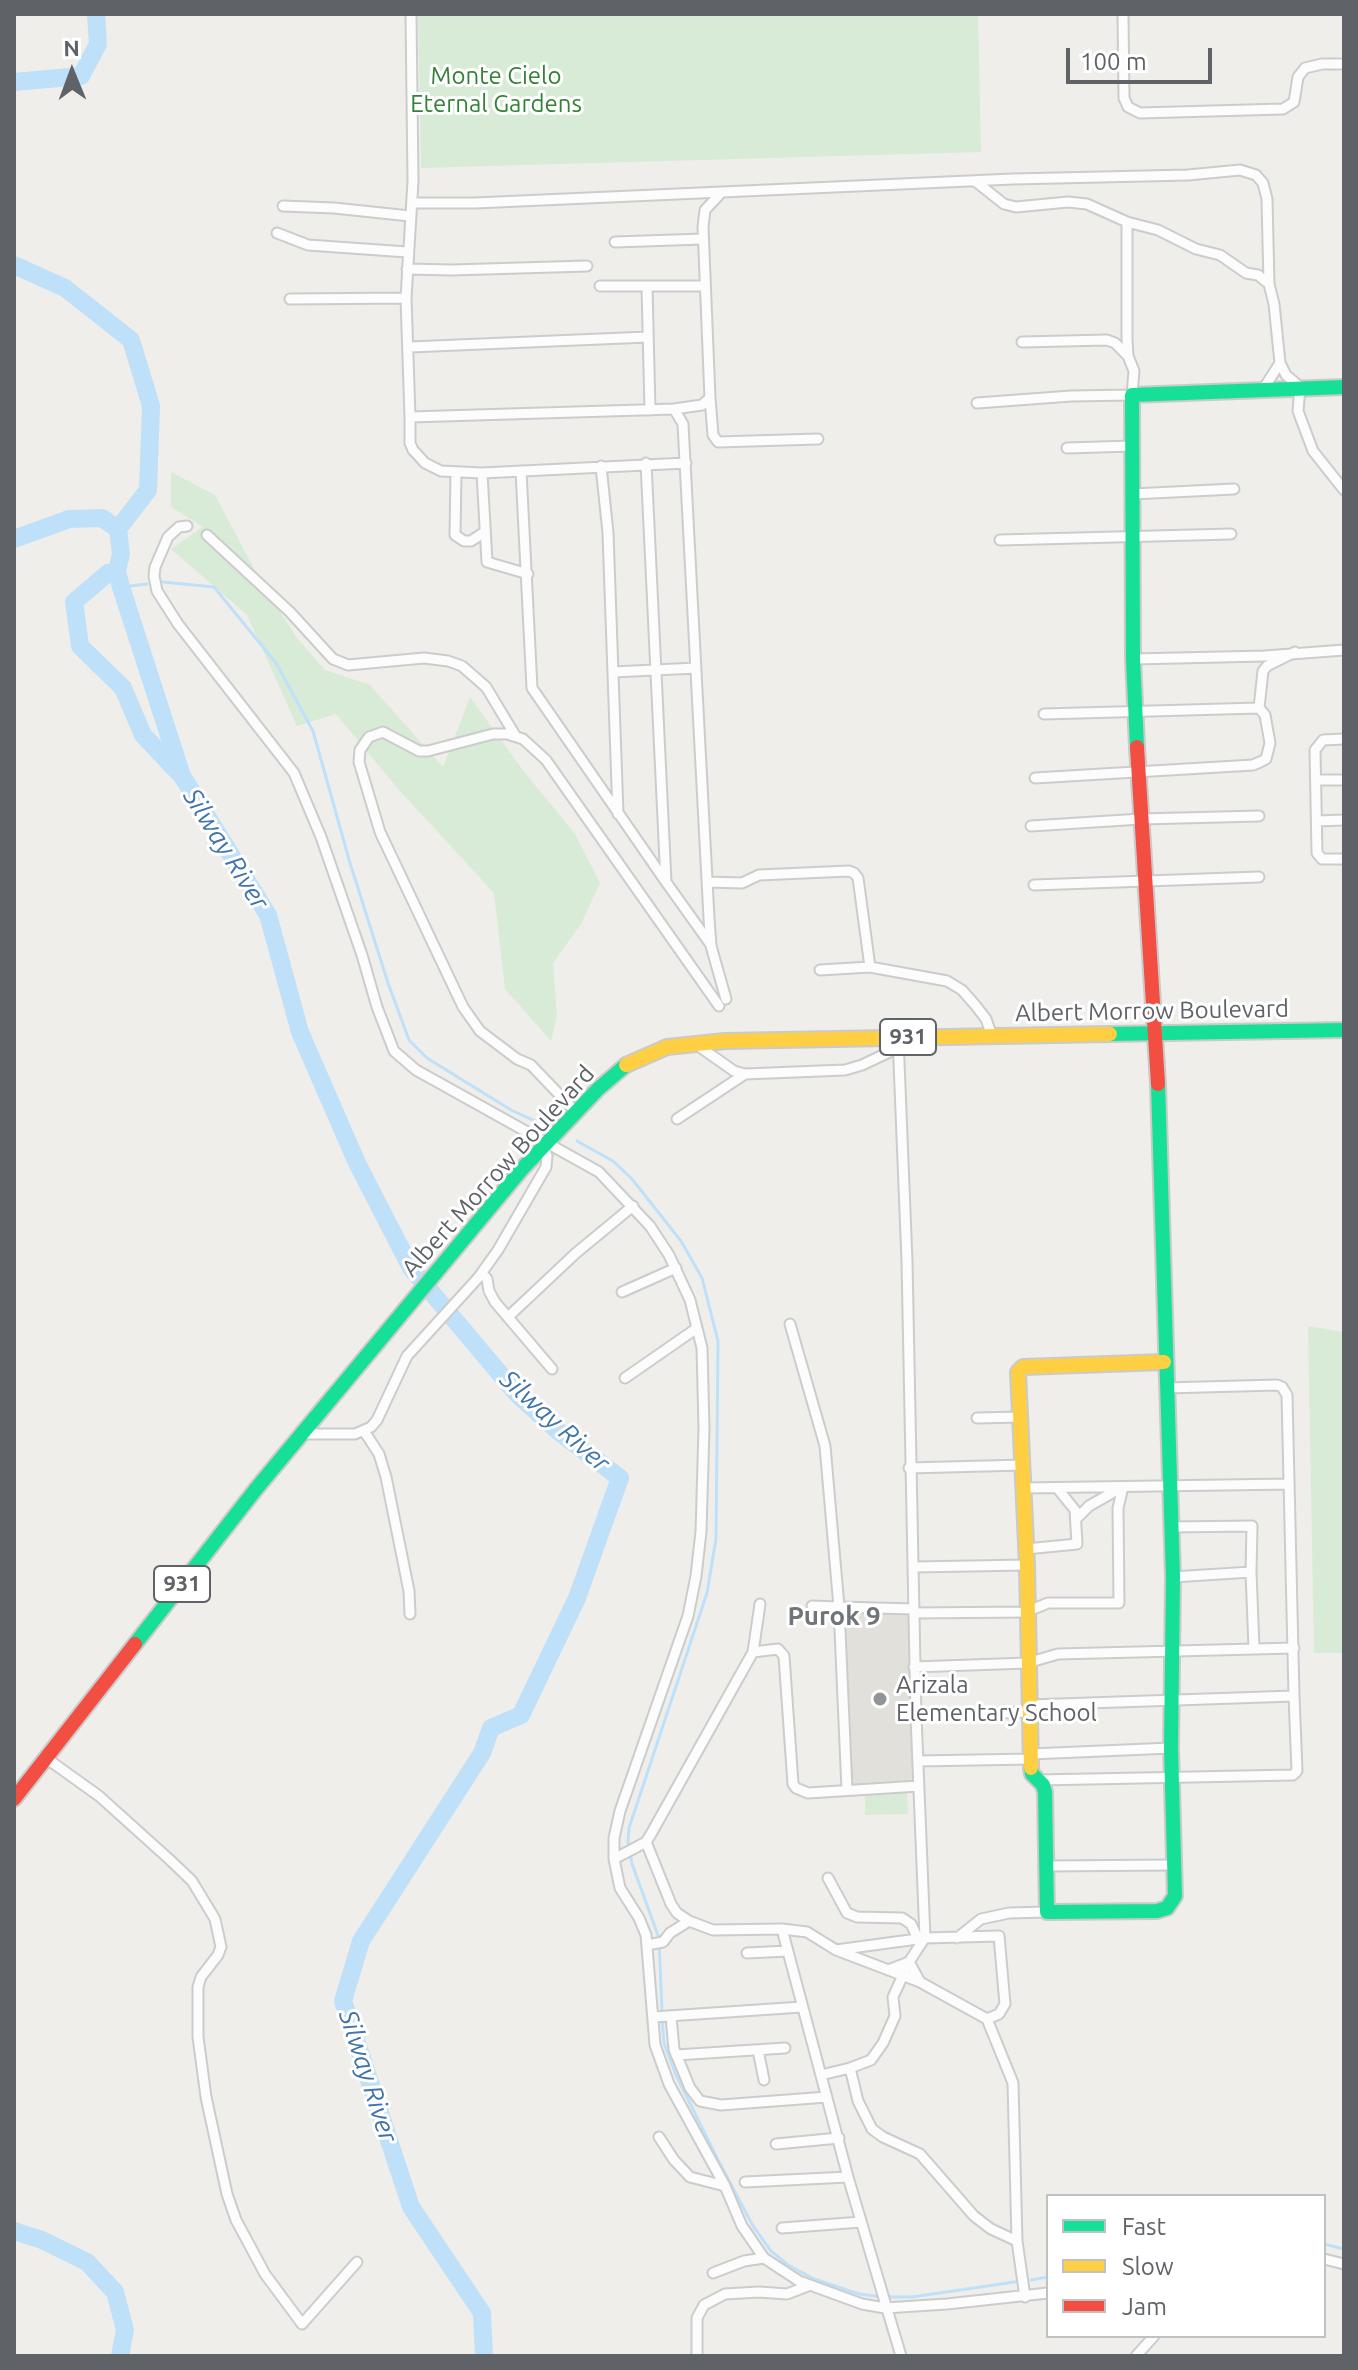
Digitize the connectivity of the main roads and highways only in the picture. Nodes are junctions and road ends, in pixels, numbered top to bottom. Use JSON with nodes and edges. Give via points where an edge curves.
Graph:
{"nodes":[{"id":1,"x":1344,"y":387,"type":"edge"},
{"id":2,"x":1344,"y":1030,"type":"edge"},
{"id":3,"x":1156,"y":1033,"type":"junction"},
{"id":4,"x":1164,"y":1362,"type":"junction"},
{"id":5,"x":14,"y":1799,"type":"edge"}],
"edges":[{"from":1,"to":3,"type":"main road","via":[[1132,395],[1133,659]]},
{"from":2,"to":3,"type":"main road","name":"Albert Morrow Boulevard","number":"931"},
{"from":3,"to":4,"type":"main road"},
{"from":3,"to":5,"type":"main road","name":"Albert Morrow Boulevard","number":"931","via":[[694,1042],[642,1056],[618,1070],[521,1170],[353,1370]]},
{"from":4,"to":4,"type":"main road","via":[[1173,1577],[1175,1896],[1164,1910],[1047,1912],[1045,1792],[1031,1771],[1017,1378],[1023,1367]]}]}
